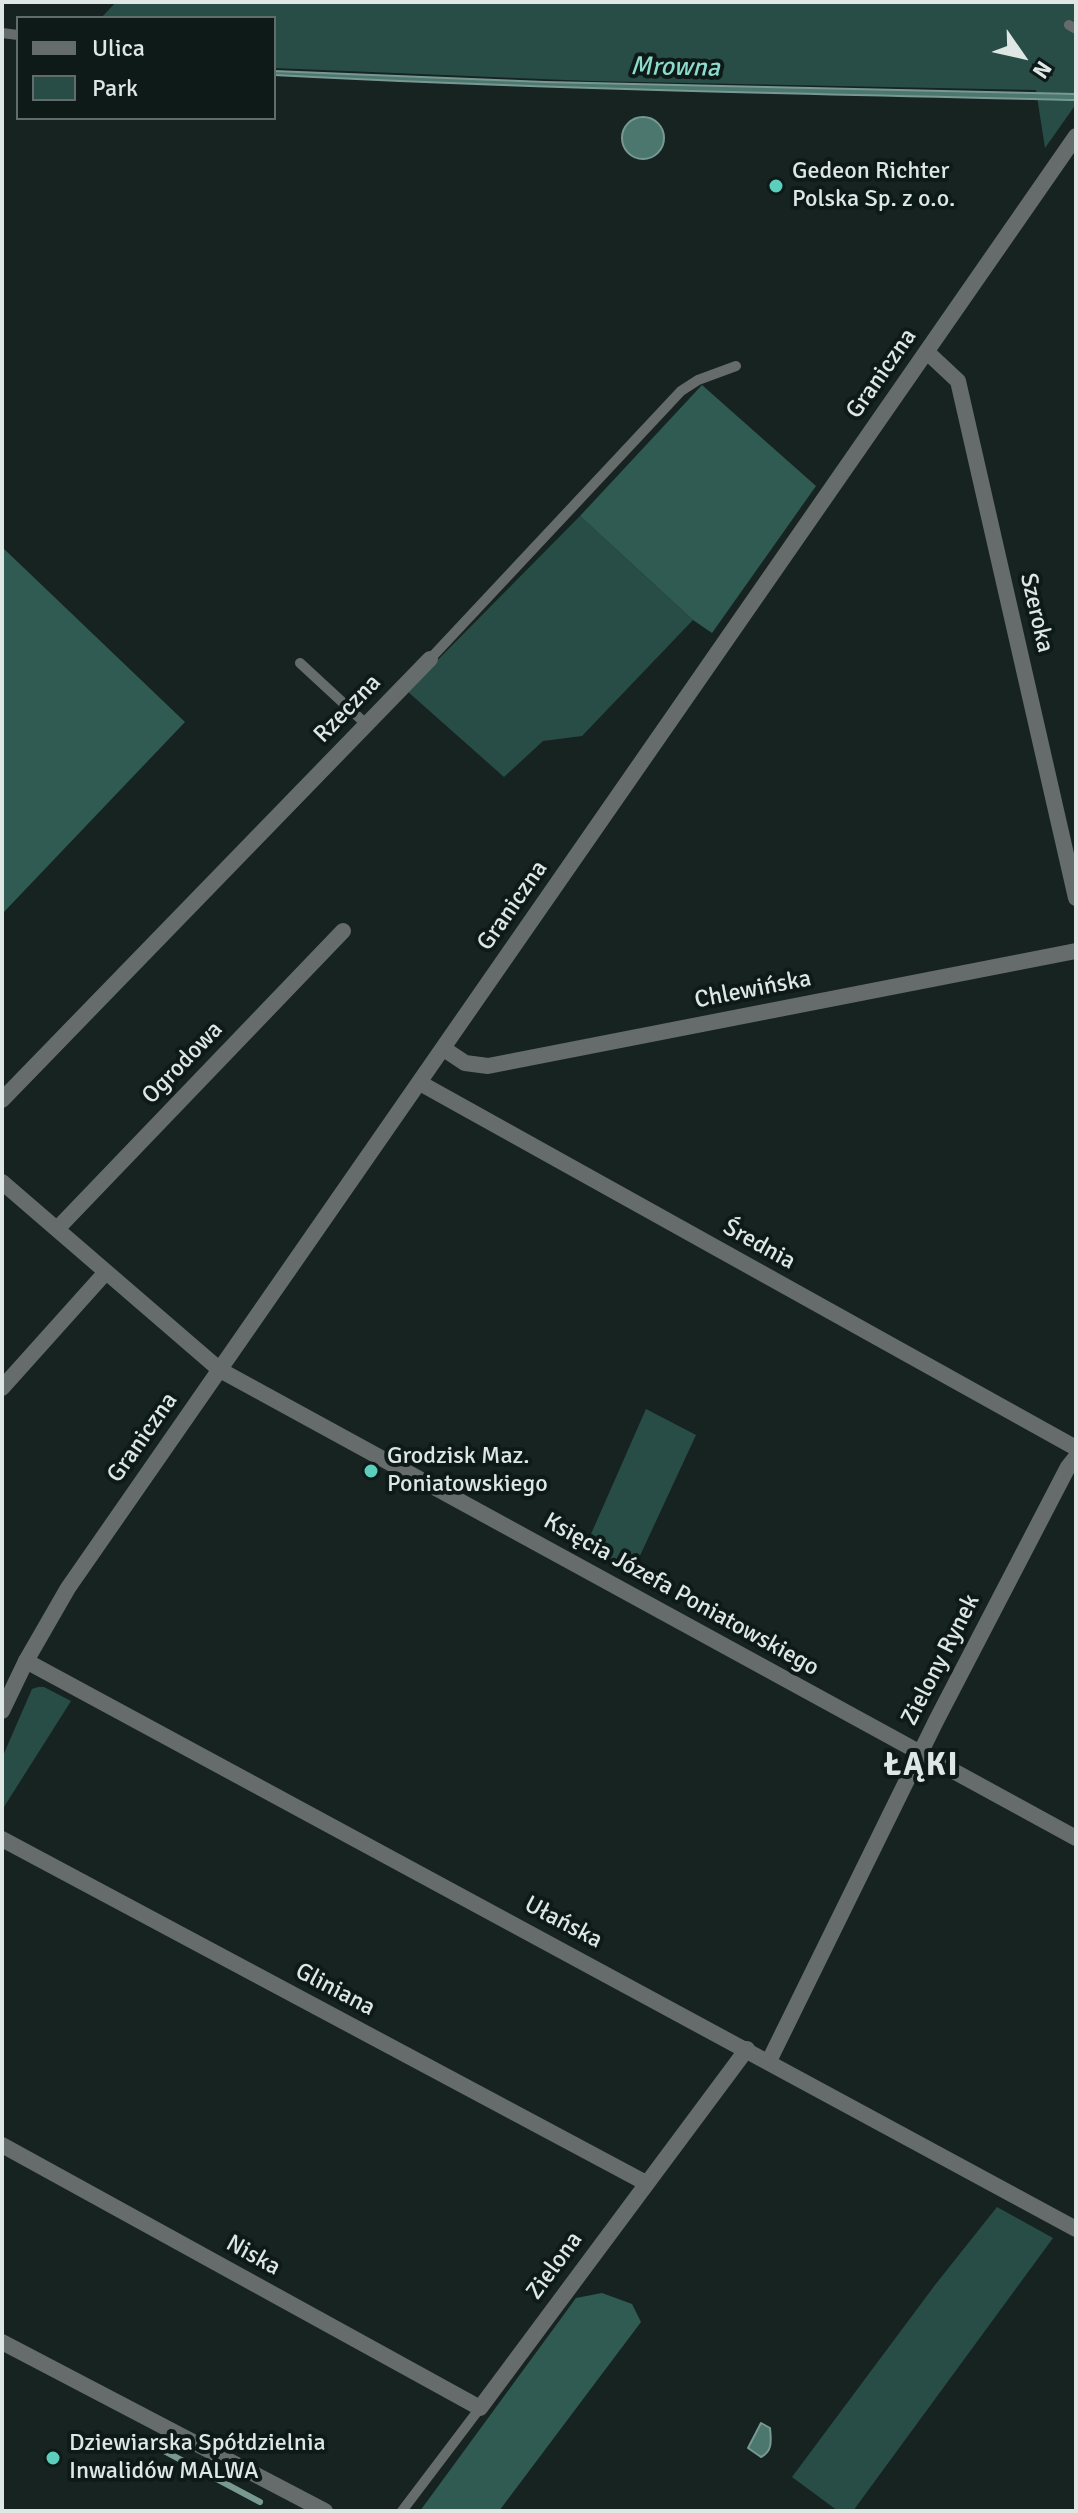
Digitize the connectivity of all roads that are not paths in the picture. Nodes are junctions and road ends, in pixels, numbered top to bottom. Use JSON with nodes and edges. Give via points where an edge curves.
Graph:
{"nodes":[{"id":1,"x":1076,"y":136,"type":"edge"},
{"id":2,"x":927,"y":352,"type":"junction"},
{"id":3,"x":736,"y":366,"type":"dead end"},
{"id":4,"x":430,"y":659,"type":"joint"},
{"id":5,"x":300,"y":663,"type":"dead end"},
{"id":6,"x":366,"y":724,"type":"junction"},
{"id":7,"x":1076,"y":898,"type":"edge"},
{"id":8,"x":343,"y":931,"type":"dead end"},
{"id":9,"x":1076,"y":951,"type":"edge"},
{"id":10,"x":444,"y":1049,"type":"junction"},
{"id":11,"x":420,"y":1083,"type":"junction"},
{"id":12,"x":2,"y":1100,"type":"edge"},
{"id":13,"x":2,"y":1182,"type":"edge"},
{"id":14,"x":57,"y":1229,"type":"junction"},
{"id":15,"x":106,"y":1272,"type":"junction"},
{"id":16,"x":220,"y":1370,"type":"junction"},
{"id":17,"x":2,"y":1388,"type":"edge"},
{"id":18,"x":1076,"y":1448,"type":"edge"},
{"id":19,"x":1076,"y":1457,"type":"edge"},
{"id":20,"x":26,"y":1661,"type":"junction"},
{"id":21,"x":2,"y":1711,"type":"edge"},
{"id":22,"x":920,"y":1753,"type":"junction"},
{"id":23,"x":1076,"y":1838,"type":"edge"},
{"id":24,"x":2,"y":1839,"type":"edge"},
{"id":25,"x":747,"y":2049,"type":"junction"},
{"id":26,"x":769,"y":2061,"type":"junction"},
{"id":27,"x":2,"y":2145,"type":"edge"},
{"id":28,"x":646,"y":2183,"type":"junction"},
{"id":29,"x":1076,"y":2229,"type":"edge"},
{"id":30,"x":2,"y":2342,"type":"edge"},
{"id":31,"x":480,"y":2408,"type":"junction"},
{"id":32,"x":325,"y":2511,"type":"edge"},
{"id":33,"x":402,"y":2511,"type":"edge"}],
"edges":[{"from":1,"to":2,"type":"street","name":"Graniczna"},
{"from":2,"to":7,"type":"street","name":"Szeroka","via":[[958,381]]},
{"from":2,"to":10,"type":"street","name":"Graniczna"},
{"from":3,"to":4,"type":"lane","name":"Rzeczna","via":[[681,391]]},
{"from":4,"to":6,"type":"street","name":"Rzeczna"},
{"from":5,"to":6,"type":"lane"},
{"from":6,"to":12,"type":"street","name":"Rzeczna"},
{"from":8,"to":14,"type":"street","name":"Ogrodowa"},
{"from":9,"to":10,"type":"street","name":"Chlewińska","via":[[488,1066],[471,1065]]},
{"from":10,"to":11,"type":"street","name":"Graniczna"},
{"from":11,"to":16,"type":"street","name":"Graniczna"},
{"from":11,"to":18,"type":"street","name":"Średnia"},
{"from":13,"to":14,"type":"street","name":"Księcia Józefa Poniatowskiego"},
{"from":14,"to":15,"type":"street","name":"Księcia Józefa Poniatowskiego"},
{"from":15,"to":16,"type":"street","name":"Księcia Józefa Poniatowskiego"},
{"from":15,"to":17,"type":"street"},
{"from":16,"to":20,"type":"street","name":"Graniczna","via":[[68,1588]]},
{"from":16,"to":22,"type":"street","name":"Księcia Józefa Poniatowskiego"},
{"from":19,"to":22,"type":"street","name":"Zielony Rynek"},
{"from":20,"to":21,"type":"street","name":"Graniczna"},
{"from":20,"to":25,"type":"street","name":"Ułańska"},
{"from":22,"to":23,"type":"street","name":"Księcia Józefa Poniatowskiego"},
{"from":22,"to":26,"type":"street","name":"Zielony Rynek"},
{"from":24,"to":28,"type":"street","name":"Gliniana"},
{"from":25,"to":26,"type":"street","name":"Ułańska"},
{"from":25,"to":28,"type":"street","name":"Zielona"},
{"from":26,"to":29,"type":"street","name":"Ułańska"},
{"from":27,"to":31,"type":"street","name":"Niska"},
{"from":28,"to":31,"type":"street","name":"Zielona"},
{"from":30,"to":32,"type":"street"},
{"from":31,"to":33,"type":"lane","name":"Zielona"}]}
